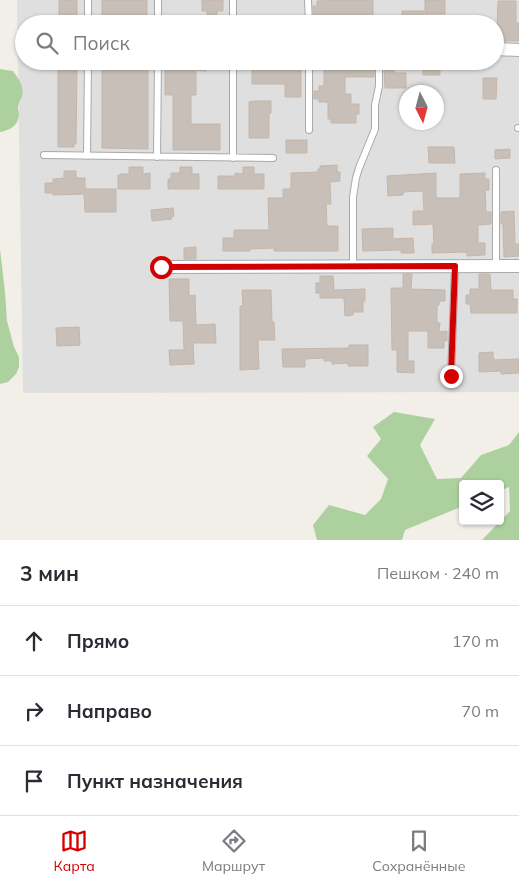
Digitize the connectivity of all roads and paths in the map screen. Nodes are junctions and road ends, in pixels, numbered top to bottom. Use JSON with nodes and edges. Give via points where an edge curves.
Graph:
{"nodes":[{"id":1,"x":88,"y":0,"type":"edge"},
{"id":2,"x":158,"y":0,"type":"edge"},
{"id":3,"x":233,"y":0,"type":"edge"},
{"id":4,"x":308,"y":0,"type":"edge"},
{"id":5,"x":88,"y":15,"type":"edge"},
{"id":6,"x":158,"y":15,"type":"edge"},
{"id":7,"x":233,"y":15,"type":"edge"},
{"id":8,"x":309,"y":15,"type":"edge"},
{"id":9,"x":504,"y":50,"type":"edge"},
{"id":10,"x":519,"y":50,"type":"edge"},
{"id":11,"x":88,"y":70,"type":"edge"},
{"id":12,"x":158,"y":70,"type":"edge"},
{"id":13,"x":233,"y":70,"type":"edge"},
{"id":14,"x":309,"y":70,"type":"edge"},
{"id":15,"x":379,"y":70,"type":"edge"},
{"id":16,"x":309,"y":130,"type":"dead end"},
{"id":17,"x":44,"y":155,"type":"dead end"},
{"id":18,"x":87,"y":156,"type":"junction"},
{"id":19,"x":157,"y":156,"type":"junction"},
{"id":20,"x":233,"y":158,"type":"junction"},
{"id":21,"x":273,"y":158,"type":"dead end"},
{"id":22,"x":496,"y":170,"type":"dead end"},
{"id":23,"x":455,"y":266,"type":"junction"},
{"id":24,"x":496,"y":266,"type":"junction"},
{"id":25,"x":519,"y":266,"type":"edge"},
{"id":26,"x":161,"y":267,"type":"dead end"},
{"id":27,"x":353,"y":267,"type":"junction"},
{"id":28,"x":451,"y":376,"type":"dead end"}],
"edges":[{"from":1,"to":5,"type":"lane"},
{"from":2,"to":6,"type":"lane"},
{"from":3,"to":7,"type":"lane"},
{"from":4,"to":8,"type":"lane"},
{"from":9,"to":10,"type":"street"},
{"from":11,"to":18,"type":"lane"},
{"from":12,"to":19,"type":"lane"},
{"from":13,"to":20,"type":"lane"},
{"from":14,"to":16,"type":"lane"},
{"from":15,"to":27,"type":"lane","via":[[375,129],[356,178],[353,197]]},
{"from":17,"to":18,"type":"lane"},
{"from":18,"to":19,"type":"lane"},
{"from":19,"to":20,"type":"lane"},
{"from":20,"to":21,"type":"lane"},
{"from":22,"to":24,"type":"lane"},
{"from":23,"to":24,"type":"street"},
{"from":23,"to":27,"type":"street"},
{"from":23,"to":28,"type":"lane"},
{"from":24,"to":25,"type":"street"},
{"from":26,"to":27,"type":"street"}]}
